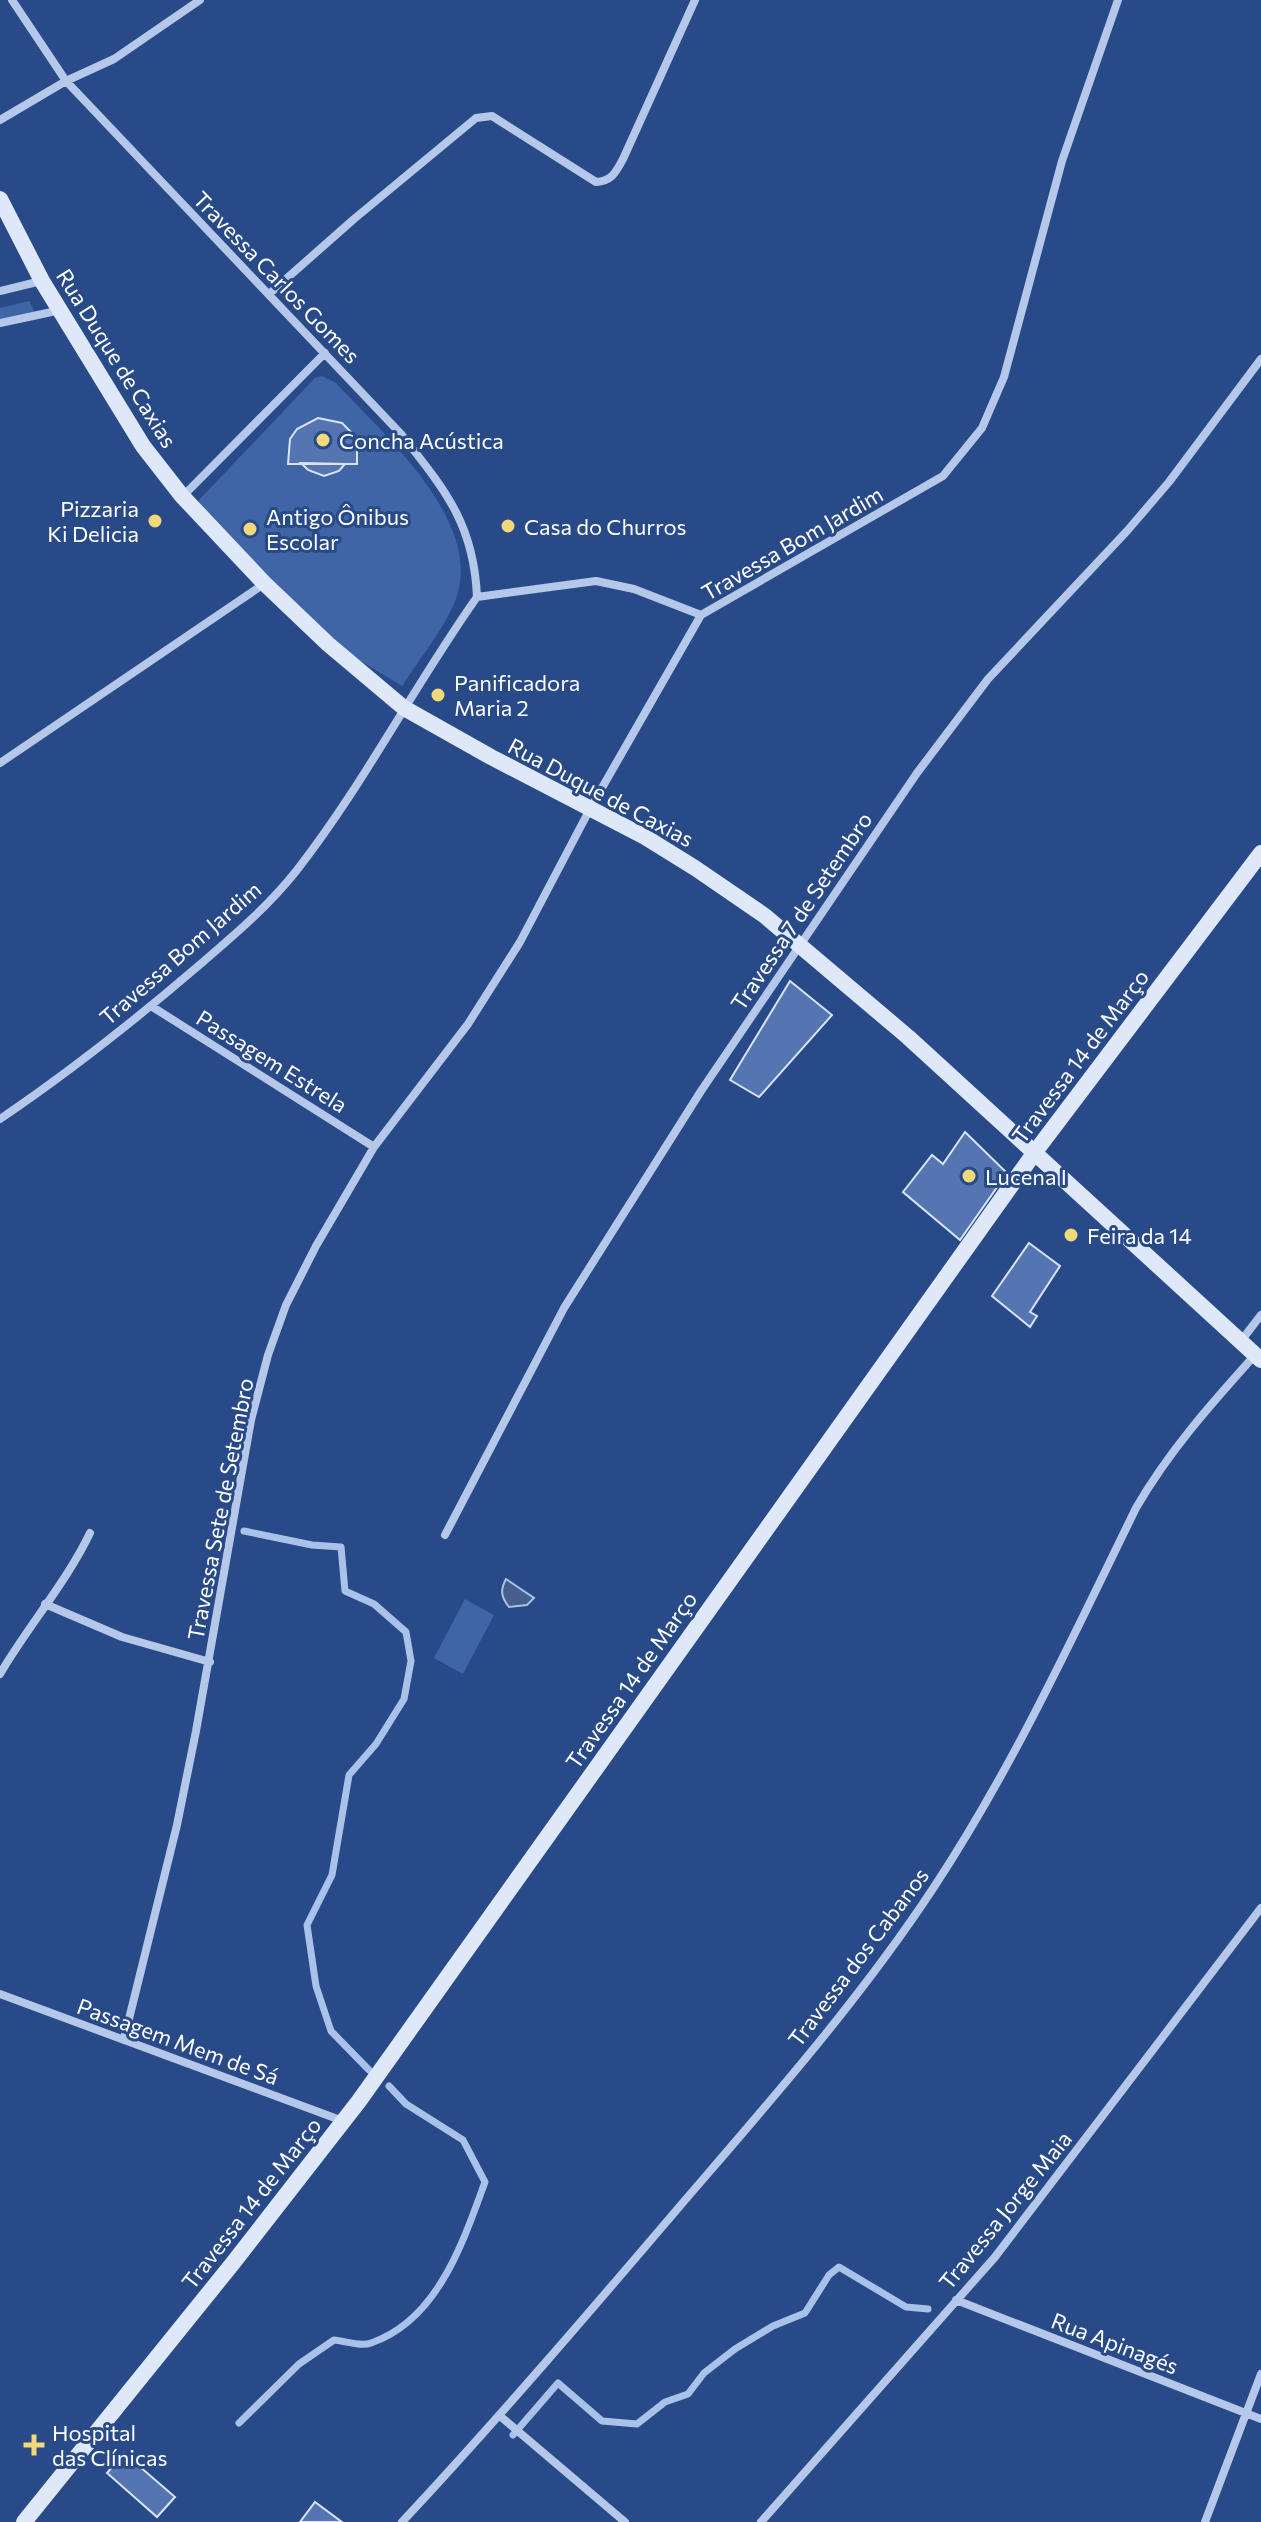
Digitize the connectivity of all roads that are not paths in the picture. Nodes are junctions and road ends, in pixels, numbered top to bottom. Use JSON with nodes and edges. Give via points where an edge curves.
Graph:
{"nodes":[{"id":1,"x":12,"y":0,"type":"edge"},
{"id":2,"x":200,"y":0,"type":"edge"},
{"id":3,"x":695,"y":0,"type":"edge"},
{"id":4,"x":1118,"y":0,"type":"edge"},
{"id":5,"x":66,"y":81,"type":"junction"},
{"id":6,"x":0,"y":120,"type":"edge"},
{"id":7,"x":0,"y":199,"type":"edge"},
{"id":8,"x":42,"y":281,"type":"junction"},
{"id":9,"x":0,"y":291,"type":"edge"},
{"id":10,"x":269,"y":294,"type":"junction"},
{"id":11,"x":61,"y":310,"type":"junction"},
{"id":12,"x":0,"y":323,"type":"edge"},
{"id":13,"x":325,"y":353,"type":"junction"},
{"id":14,"x":1261,"y":359,"type":"edge"},
{"id":15,"x":182,"y":496,"type":"junction"},
{"id":16,"x":264,"y":583,"type":"junction"},
{"id":17,"x":477,"y":597,"type":"junction"},
{"id":18,"x":701,"y":615,"type":"junction"},
{"id":19,"x":404,"y":708,"type":"junction"},
{"id":20,"x":0,"y":763,"type":"edge"},
{"id":21,"x":591,"y":807,"type":"junction"},
{"id":22,"x":1261,"y":853,"type":"edge"},
{"id":23,"x":800,"y":943,"type":"junction"},
{"id":24,"x":151,"y":1006,"type":"junction"},
{"id":25,"x":0,"y":1119,"type":"edge"},
{"id":26,"x":374,"y":1147,"type":"junction"},
{"id":27,"x":1035,"y":1152,"type":"junction"},
{"id":28,"x":1261,"y":1315,"type":"edge"},
{"id":29,"x":1241,"y":1341,"type":"junction"},
{"id":30,"x":1258,"y":1357,"type":"edge"},
{"id":31,"x":90,"y":1533,"type":"dead end"},
{"id":32,"x":445,"y":1535,"type":"dead end"},
{"id":33,"x":45,"y":1604,"type":"junction"},
{"id":34,"x":210,"y":1662,"type":"junction"},
{"id":35,"x":0,"y":1674,"type":"edge"},
{"id":36,"x":1261,"y":1908,"type":"edge"},
{"id":37,"x":0,"y":1994,"type":"edge"},
{"id":38,"x":124,"y":2039,"type":"junction"},
{"id":39,"x":344,"y":2121,"type":"junction"},
{"id":40,"x":956,"y":2300,"type":"junction"},
{"id":41,"x":1261,"y":2374,"type":"edge"},
{"id":42,"x":1245,"y":2413,"type":"junction"},
{"id":43,"x":500,"y":2416,"type":"junction"},
{"id":44,"x":1261,"y":2419,"type":"edge"},
{"id":45,"x":24,"y":2522,"type":"edge"},
{"id":46,"x":402,"y":2522,"type":"edge"},
{"id":47,"x":625,"y":2522,"type":"edge"},
{"id":48,"x":761,"y":2522,"type":"edge"},
{"id":49,"x":1205,"y":2522,"type":"edge"}],
"edges":[{"from":1,"to":5,"type":"street","name":"Travessa Carlos Gomes"},
{"from":2,"to":5,"type":"street","via":[[114,59]]},
{"from":3,"to":10,"type":"street","via":[[613,177],[596,182],[492,116],[476,118]]},
{"from":4,"to":18,"type":"street","name":"Travessa Bom Jardim","via":[[1062,161],[1004,377],[982,428],[943,476]]},
{"from":5,"to":6,"type":"street"},
{"from":5,"to":10,"type":"street","name":"Travessa Carlos Gomes"},
{"from":7,"to":8,"type":"street","name":"Rua Duque de Caxias"},
{"from":8,"to":9,"type":"street"},
{"from":8,"to":11,"type":"street","name":"Rua Duque de Caxias"},
{"from":10,"to":13,"type":"street","name":"Travessa Carlos Gomes"},
{"from":11,"to":12,"type":"street"},
{"from":11,"to":15,"type":"street","name":"Rua Duque de Caxias","via":[[143,446]]},
{"from":13,"to":15,"type":"street"},
{"from":13,"to":17,"type":"street","name":"Travessa Carlos Gomes","via":[[450,496],[471,547]]},
{"from":14,"to":23,"type":"street","name":"Travessa 7 de Setembro","via":[[1144,511],[980,689]]},
{"from":15,"to":16,"type":"street","name":"Rua Duque de Caxias"},
{"from":16,"to":19,"type":"street","name":"Rua Duque de Caxias"},
{"from":16,"to":20,"type":"street"},
{"from":17,"to":18,"type":"street","name":"Travessa Bom Jardim","via":[[596,581],[634,589]]},
{"from":17,"to":19,"type":"street","name":"Travessa Bom Jardim"},
{"from":18,"to":21,"type":"street","name":"Travessa Sete de Setembro"},
{"from":19,"to":21,"type":"street","name":"Rua Duque de Caxias"},
{"from":19,"to":24,"type":"street","name":"Travessa Bom Jardim","via":[[296,871],[253,919]]},
{"from":21,"to":23,"type":"street","name":"Rua Duque de Caxias","via":[[695,868]]},
{"from":21,"to":26,"type":"street","name":"Travessa Sete de Setembro","via":[[496,982]]},
{"from":22,"to":27,"type":"street","name":"Travessa 14 de Março"},
{"from":23,"to":27,"type":"street","name":"Rua Duque de Caxias"},
{"from":23,"to":32,"type":"street","name":"Travessa 7 de Setembro","via":[[564,1308]]},
{"from":24,"to":25,"type":"street","name":"Travessa Bom Jardim"},
{"from":24,"to":26,"type":"street","name":"Passagem Estrela"},
{"from":26,"to":34,"type":"street","name":"Travessa Sete de Setembro","via":[[316,1246],[268,1355],[251,1420]]},
{"from":27,"to":29,"type":"street","name":"Rua Duque de Caxias"},
{"from":27,"to":39,"type":"street","name":"Travessa 14 de Março"},
{"from":28,"to":29,"type":"street"},
{"from":29,"to":30,"type":"street","name":"Rua Duque de Caxias"},
{"from":30,"to":43,"type":"street","name":"Travessa dos Cabanos","via":[[1194,1424],[1154,1477],[1035,1715],[905,1928],[787,2081]]},
{"from":31,"to":33,"type":"street"},
{"from":33,"to":34,"type":"street","via":[[122,1637]]},
{"from":33,"to":35,"type":"street"},
{"from":34,"to":38,"type":"street","name":"Travessa Sete de Setembro","via":[[177,1825]]},
{"from":36,"to":40,"type":"street","name":"Travessa Jorge Maia","via":[[1037,2205]]},
{"from":37,"to":38,"type":"street","name":"Passagem Mem de Sá"},
{"from":38,"to":39,"type":"street","name":"Passagem Mem de Sá"},
{"from":39,"to":45,"type":"street","name":"Travessa 14 de Março"},
{"from":40,"to":42,"type":"street","name":"Rua Apinagés"},
{"from":40,"to":48,"type":"street","name":"Travessa Jorge Maia"},
{"from":41,"to":42,"type":"street"},
{"from":42,"to":44,"type":"street","name":"Rua Apinagés"},
{"from":42,"to":49,"type":"street"},
{"from":43,"to":46,"type":"street","name":"Travessa dos Cabanos"},
{"from":43,"to":47,"type":"street"}]}
